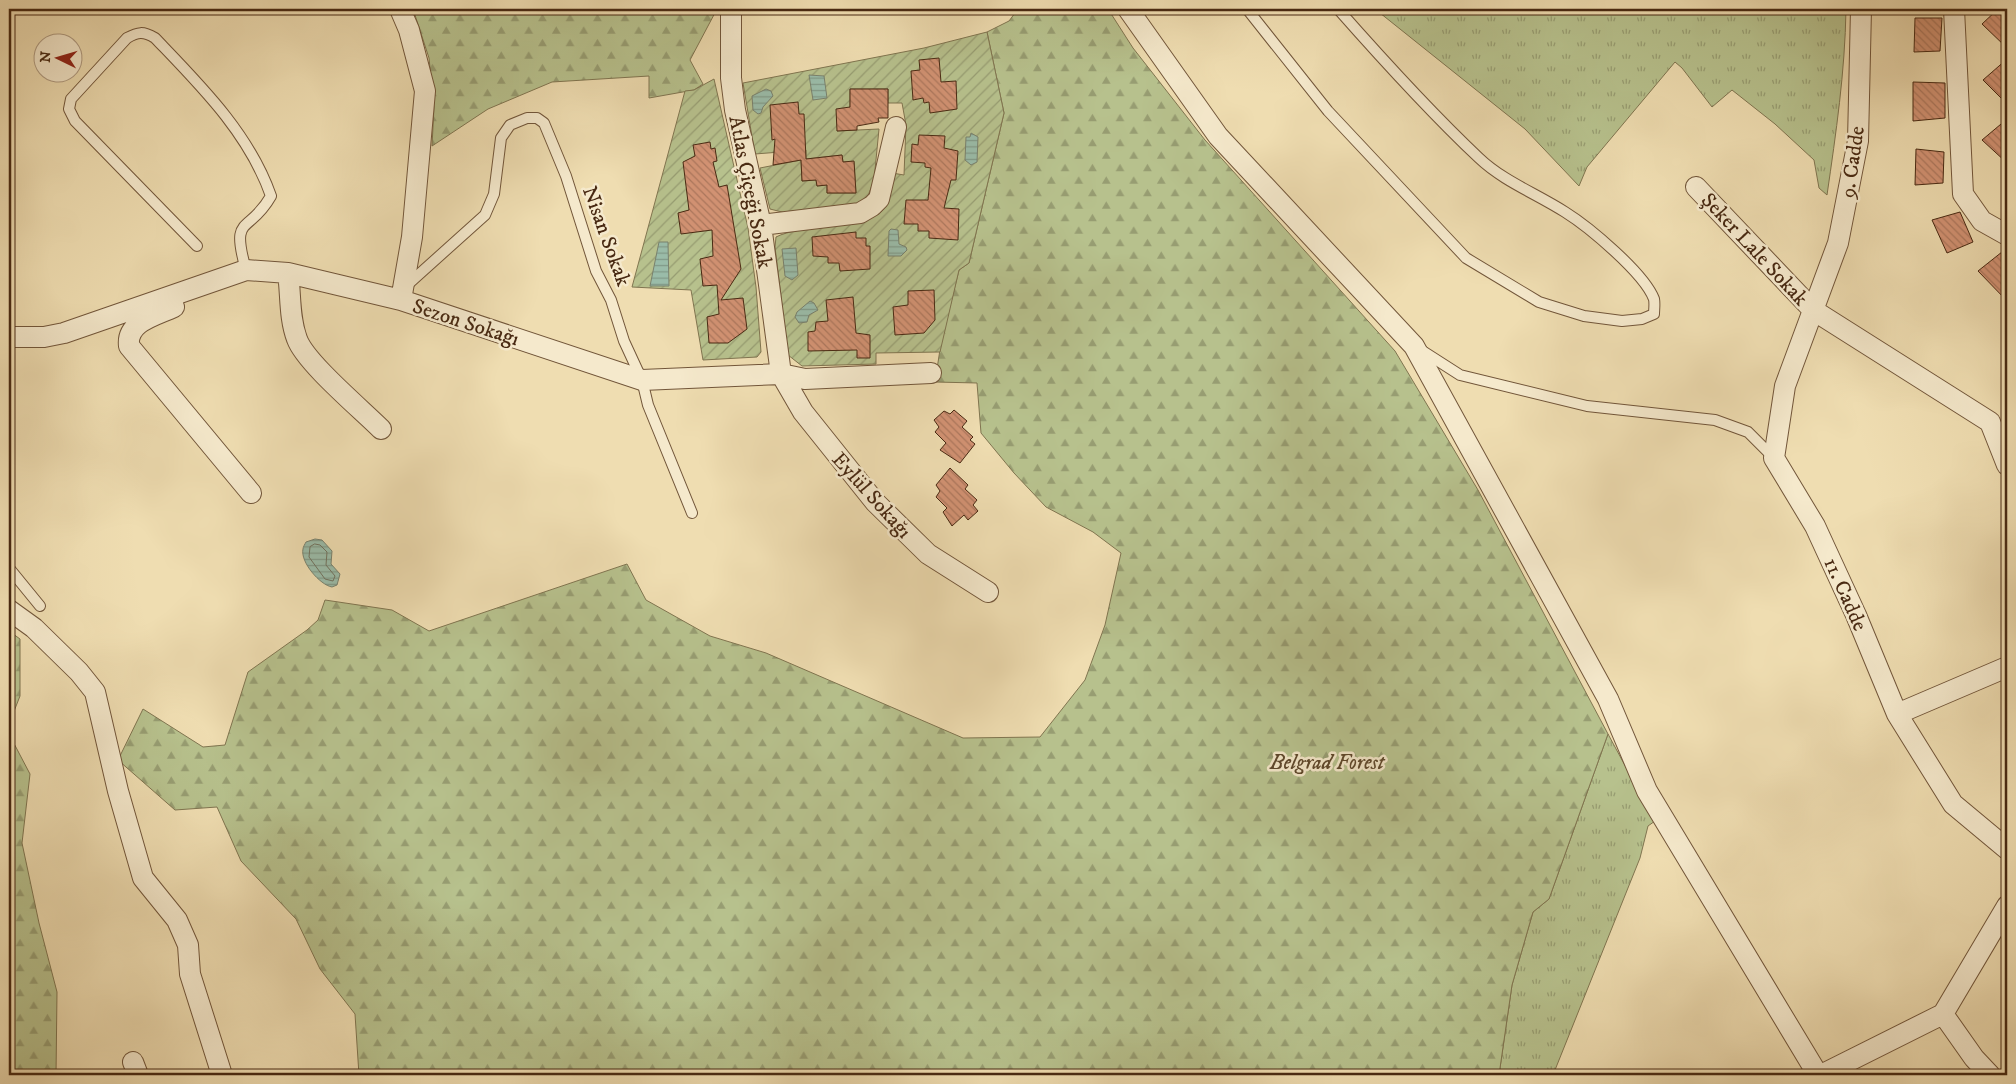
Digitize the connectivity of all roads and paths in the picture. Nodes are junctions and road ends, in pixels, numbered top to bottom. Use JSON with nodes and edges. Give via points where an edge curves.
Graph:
{"nodes":[{"id":1,"x":400,"y":9,"type":"edge"},
{"id":2,"x":731,"y":9,"type":"edge"},
{"id":3,"x":1128,"y":9,"type":"edge"},
{"id":4,"x":1247,"y":9,"type":"edge"},
{"id":5,"x":1338,"y":9,"type":"edge"},
{"id":6,"x":1861,"y":9,"type":"edge"},
{"id":7,"x":1954,"y":9,"type":"edge"},
{"id":8,"x":896,"y":128,"type":"dead end"},
{"id":9,"x":1696,"y":187,"type":"dead end"},
{"id":10,"x":761,"y":225,"type":"junction"},
{"id":11,"x":2007,"y":235,"type":"edge"},
{"id":12,"x":197,"y":246,"type":"dead end"},
{"id":13,"x":246,"y":270,"type":"junction"},
{"id":14,"x":289,"y":277,"type":"junction"},
{"id":15,"x":402,"y":295,"type":"junction"},
{"id":16,"x":1813,"y":310,"type":"junction"},
{"id":17,"x":9,"y":337,"type":"edge"},
{"id":18,"x":1414,"y":346,"type":"junction"},
{"id":19,"x":931,"y":373,"type":"dead end"},
{"id":20,"x":780,"y":374,"type":"junction"},
{"id":21,"x":642,"y":380,"type":"junction"},
{"id":22,"x":381,"y":429,"type":"dead end"},
{"id":23,"x":1774,"y":458,"type":"junction"},
{"id":24,"x":2007,"y":465,"type":"edge"},
{"id":25,"x":251,"y":493,"type":"dead end"},
{"id":26,"x":692,"y":513,"type":"dead end"},
{"id":27,"x":9,"y":568,"type":"edge"},
{"id":28,"x":988,"y":592,"type":"dead end"},
{"id":29,"x":40,"y":606,"type":"dead end"},
{"id":30,"x":9,"y":610,"type":"edge"},
{"id":31,"x":2007,"y":666,"type":"edge"},
{"id":32,"x":1897,"y":714,"type":"junction"},
{"id":33,"x":2007,"y":849,"type":"edge"},
{"id":34,"x":2007,"y":906,"type":"edge"},
{"id":35,"x":1943,"y":1014,"type":"junction"},
{"id":36,"x":222,"y":1075,"type":"edge"},
{"id":37,"x":1820,"y":1075,"type":"edge"},
{"id":38,"x":1990,"y":1075,"type":"edge"}],
"edges":[{"from":1,"to":15,"type":"street","via":[[410,30],[425,91],[412,237]]},
{"from":2,"to":10,"type":"street","name":"Atlas Çiçeği Sokak","via":[[731,78],[735,110]]},
{"from":3,"to":18,"type":"street","via":[[1218,136]]},
{"from":4,"to":5,"type":"lane","via":[[1328,111],[1466,258],[1539,302],[1584,316],[1622,320],[1642,319],[1654,314],[1654,301],[1646,284],[1626,262],[1567,213],[1480,160],[1391,70]]},
{"from":6,"to":16,"type":"street","name":"9. Cadde","via":[[1858,141],[1838,243]]},
{"from":7,"to":11,"type":"street","via":[[1963,194],[1982,221]]},
{"from":8,"to":10,"type":"street","via":[[879,198],[872,206],[860,212]]},
{"from":9,"to":16,"type":"street","name":"Şeker Lale Sokak"},
{"from":10,"to":20,"type":"street","name":"Atlas Çiçeği Sokak"},
{"from":12,"to":13,"type":"lane","via":[[74,121],[70,109],[71,99],[127,38],[137,33],[155,38],[200,85],[247,144],[265,179],[271,196],[264,208],[242,226],[238,238]]},
{"from":13,"to":14,"type":"street","name":"Sezon Sokağı"},
{"from":13,"to":17,"type":"street","name":"Sezon Sokağı","via":[[64,333],[44,337]]},
{"from":14,"to":15,"type":"street","name":"Sezon Sokağı"},
{"from":14,"to":22,"type":"street","via":[[292,317],[297,339],[306,356]]},
{"from":14,"to":25,"type":"street","via":[[260,276],[226,282],[136,326],[128,337],[129,346]]},
{"from":15,"to":21,"type":"street","name":"Sezon Sokağı"},
{"from":15,"to":21,"type":"lane","name":"Nisan Sokak","via":[[485,215],[494,194],[501,138],[510,125],[536,118],[544,123],[566,176],[596,271],[611,300],[624,341]]},
{"from":16,"to":23,"type":"street","via":[[1784,386]]},
{"from":16,"to":24,"type":"street","name":"Şeker Lale Sokak","via":[[1990,422]]},
{"from":18,"to":23,"type":"lane","via":[[1460,375],[1487,382],[1587,406],[1715,420],[1748,432]]},
{"from":18,"to":37,"type":"street","via":[[1608,698],[1647,791]]},
{"from":19,"to":20,"type":"street","name":"Sezon Sokağı","via":[[806,378]]},
{"from":20,"to":21,"type":"street","name":"Sezon Sokağı"},
{"from":20,"to":28,"type":"street","name":"Eylül Sokağı","via":[[803,412],[875,502],[928,554]]},
{"from":21,"to":26,"type":"lane","via":[[648,405]]},
{"from":23,"to":32,"type":"street","name":"11. Cadde","via":[[1815,526]]},
{"from":27,"to":29,"type":"lane"},
{"from":30,"to":36,"type":"street","via":[[34,628],[95,692],[143,878],[177,920],[188,946],[190,974]]},
{"from":31,"to":32,"type":"street"},
{"from":32,"to":33,"type":"street","name":"11. Cadde","via":[[1953,804]]},
{"from":34,"to":35,"type":"street"},
{"from":35,"to":37,"type":"street"},
{"from":35,"to":38,"type":"street"}]}
